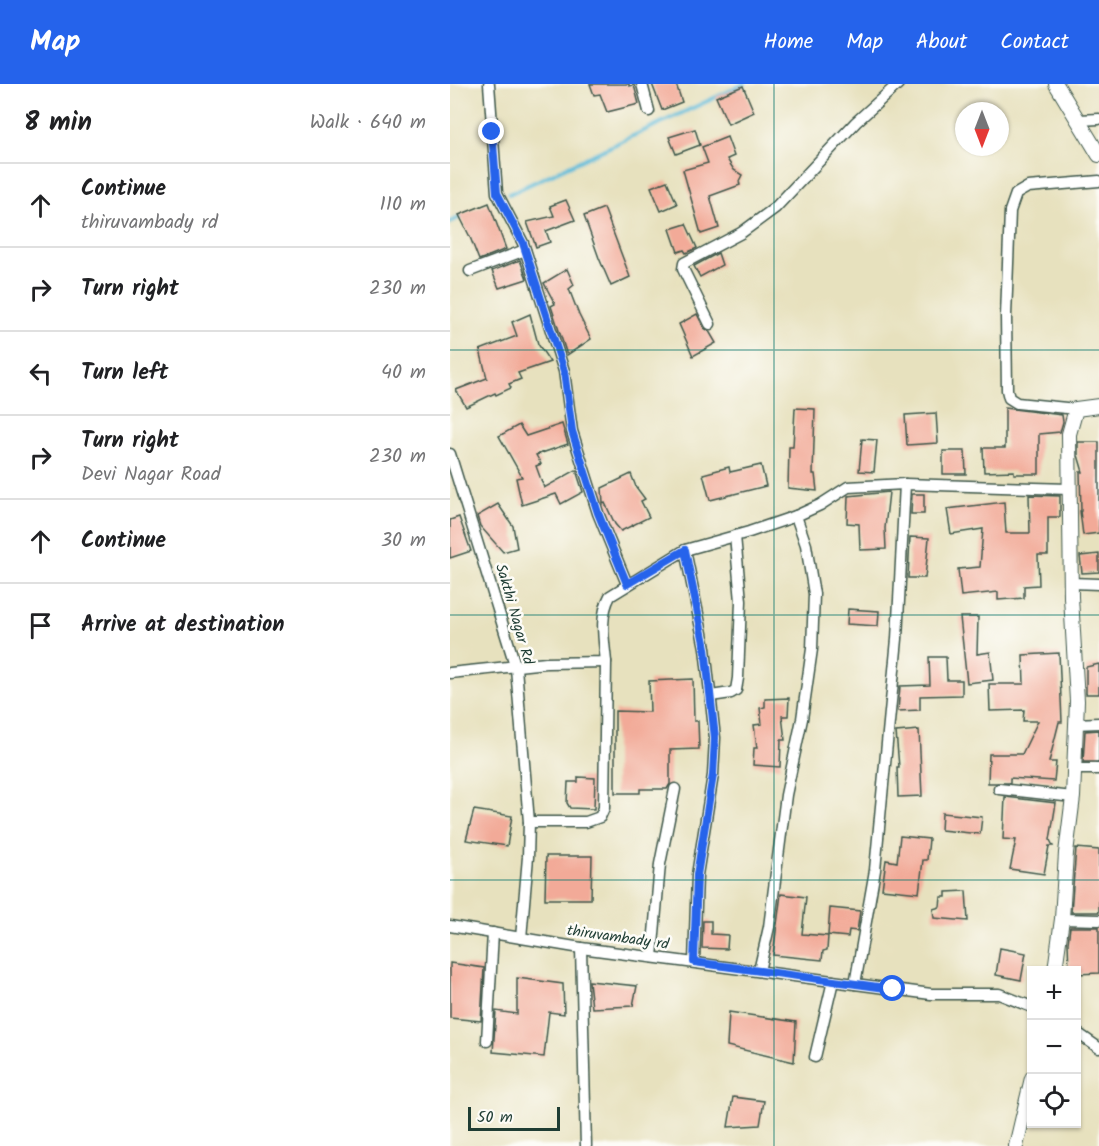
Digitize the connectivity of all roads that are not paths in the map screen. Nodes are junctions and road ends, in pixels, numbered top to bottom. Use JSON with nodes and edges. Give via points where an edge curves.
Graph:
{"nodes":[{"id":1,"x":489,"y":84,"type":"edge"},
{"id":2,"x":642,"y":84,"type":"edge"},
{"id":3,"x":898,"y":84,"type":"edge"},
{"id":4,"x":1056,"y":84,"type":"edge"},
{"id":5,"x":649,"y":111,"type":"dead end"},
{"id":6,"x":1099,"y":119,"type":"edge"},
{"id":7,"x":1079,"y":120,"type":"junction"},
{"id":8,"x":1099,"y":154,"type":"edge"},
{"id":9,"x":1099,"y":181,"type":"edge"},
{"id":10,"x":525,"y":250,"type":"junction"},
{"id":11,"x":470,"y":271,"type":"dead end"},
{"id":12,"x":710,"y":324,"type":"dead end"},
{"id":13,"x":1099,"y":406,"type":"edge"},
{"id":14,"x":1076,"y":409,"type":"junction"},
{"id":15,"x":450,"y":454,"type":"edge"},
{"id":16,"x":905,"y":484,"type":"junction"},
{"id":17,"x":1069,"y":489,"type":"junction"},
{"id":18,"x":796,"y":516,"type":"junction"},
{"id":19,"x":735,"y":536,"type":"junction"},
{"id":20,"x":685,"y":550,"type":"junction"},
{"id":21,"x":1071,"y":583,"type":"junction"},
{"id":22,"x":627,"y":584,"type":"junction"},
{"id":23,"x":1099,"y":584,"type":"edge"},
{"id":24,"x":606,"y":662,"type":"junction"},
{"id":25,"x":516,"y":668,"type":"junction"},
{"id":26,"x":450,"y":673,"type":"edge"},
{"id":27,"x":711,"y":696,"type":"junction"},
{"id":28,"x":1099,"y":723,"type":"edge"},
{"id":29,"x":1075,"y":724,"type":"junction"},
{"id":30,"x":1075,"y":769,"type":"junction"},
{"id":31,"x":1099,"y":769,"type":"edge"},
{"id":32,"x":675,"y":789,"type":"dead end"},
{"id":33,"x":999,"y":789,"type":"dead end"},
{"id":34,"x":1073,"y":797,"type":"junction"},
{"id":35,"x":529,"y":822,"type":"junction"},
{"id":36,"x":1062,"y":919,"type":"junction"},
{"id":37,"x":1099,"y":920,"type":"edge"},
{"id":38,"x":450,"y":926,"type":"edge"},
{"id":39,"x":494,"y":933,"type":"junction"},
{"id":40,"x":521,"y":938,"type":"junction"},
{"id":41,"x":581,"y":948,"type":"junction"},
{"id":42,"x":652,"y":957,"type":"junction"},
{"id":43,"x":694,"y":962,"type":"junction"},
{"id":44,"x":1056,"y":966,"type":"edge"},
{"id":45,"x":759,"y":971,"type":"junction"},
{"id":46,"x":833,"y":981,"type":"junction"},
{"id":47,"x":855,"y":984,"type":"junction"},
{"id":48,"x":1027,"y":1004,"type":"edge"},
{"id":49,"x":1081,"y":1035,"type":"edge"},
{"id":50,"x":487,"y":1041,"type":"dead end"},
{"id":51,"x":1099,"y":1048,"type":"edge"},
{"id":52,"x":815,"y":1057,"type":"dead end"},
{"id":53,"x":1027,"y":1099,"type":"edge"},
{"id":54,"x":586,"y":1146,"type":"edge"},
{"id":55,"x":1016,"y":1146,"type":"edge"}],
"edges":[{"from":1,"to":10,"type":"street","via":[[497,193]]},
{"from":2,"to":5,"type":"street"},
{"from":3,"to":12,"type":"street","via":[[856,122],[775,208],[741,233],[684,263],[683,269]]},
{"from":4,"to":7,"type":"street"},
{"from":6,"to":7,"type":"street"},
{"from":7,"to":8,"type":"street"},
{"from":9,"to":14,"type":"street","via":[[1028,187],[1016,194],[1010,211],[1006,316],[1009,398],[1017,403]]},
{"from":10,"to":11,"type":"street"},
{"from":10,"to":22,"type":"street","via":[[564,371],[572,431],[598,513]]},
{"from":13,"to":14,"type":"street"},
{"from":14,"to":17,"type":"street","via":[[1069,434]]},
{"from":15,"to":25,"type":"street","name":"Sakthi Nagar Rd"},
{"from":16,"to":17,"type":"street"},
{"from":16,"to":18,"type":"street","via":[[848,487]]},
{"from":16,"to":47,"type":"street","via":[[897,639],[875,870]]},
{"from":17,"to":21,"type":"street"},
{"from":18,"to":19,"type":"street"},
{"from":18,"to":45,"type":"street","via":[[806,544],[814,594],[812,649]]},
{"from":19,"to":20,"type":"street"},
{"from":19,"to":27,"type":"street","via":[[741,601],[738,678],[736,690]]},
{"from":20,"to":22,"type":"street"},
{"from":20,"to":27,"type":"street"},
{"from":21,"to":23,"type":"street"},
{"from":21,"to":29,"type":"street"},
{"from":22,"to":24,"type":"street","via":[[610,596],[606,604]]},
{"from":24,"to":25,"type":"street"},
{"from":24,"to":35,"type":"street","via":[[604,808],[600,817],[586,822]]},
{"from":25,"to":26,"type":"street"},
{"from":25,"to":35,"type":"street","name":"Sakthi Nagar Rd"},
{"from":27,"to":43,"type":"street","via":[[713,775],[697,875]]},
{"from":28,"to":29,"type":"street"},
{"from":29,"to":30,"type":"street"},
{"from":30,"to":31,"type":"street"},
{"from":30,"to":34,"type":"street"},
{"from":32,"to":42,"type":"street","via":[[660,864]]},
{"from":33,"to":34,"type":"street"},
{"from":34,"to":36,"type":"street"},
{"from":35,"to":40,"type":"street","name":"Sakthi Nagar Rd"},
{"from":36,"to":37,"type":"street"},
{"from":36,"to":44,"type":"street"},
{"from":38,"to":39,"type":"street","name":"thiruvambady rd"},
{"from":39,"to":40,"type":"street","name":"thiruvambady rd"},
{"from":39,"to":50,"type":"street"},
{"from":40,"to":41,"type":"street","name":"thiruvambady rd"},
{"from":41,"to":42,"type":"street","name":"thiruvambady rd"},
{"from":41,"to":54,"type":"street"},
{"from":42,"to":43,"type":"street","name":"thiruvambady rd"},
{"from":43,"to":45,"type":"street","name":"thiruvambady rd"},
{"from":45,"to":46,"type":"street","name":"thiruvambady rd"},
{"from":46,"to":47,"type":"street","name":"thiruvambady rd"},
{"from":46,"to":52,"type":"street"},
{"from":47,"to":48,"type":"street","name":"thiruvambady rd","via":[[931,994],[999,994]]},
{"from":49,"to":51,"type":"street"},
{"from":53,"to":55,"type":"street"}]}
